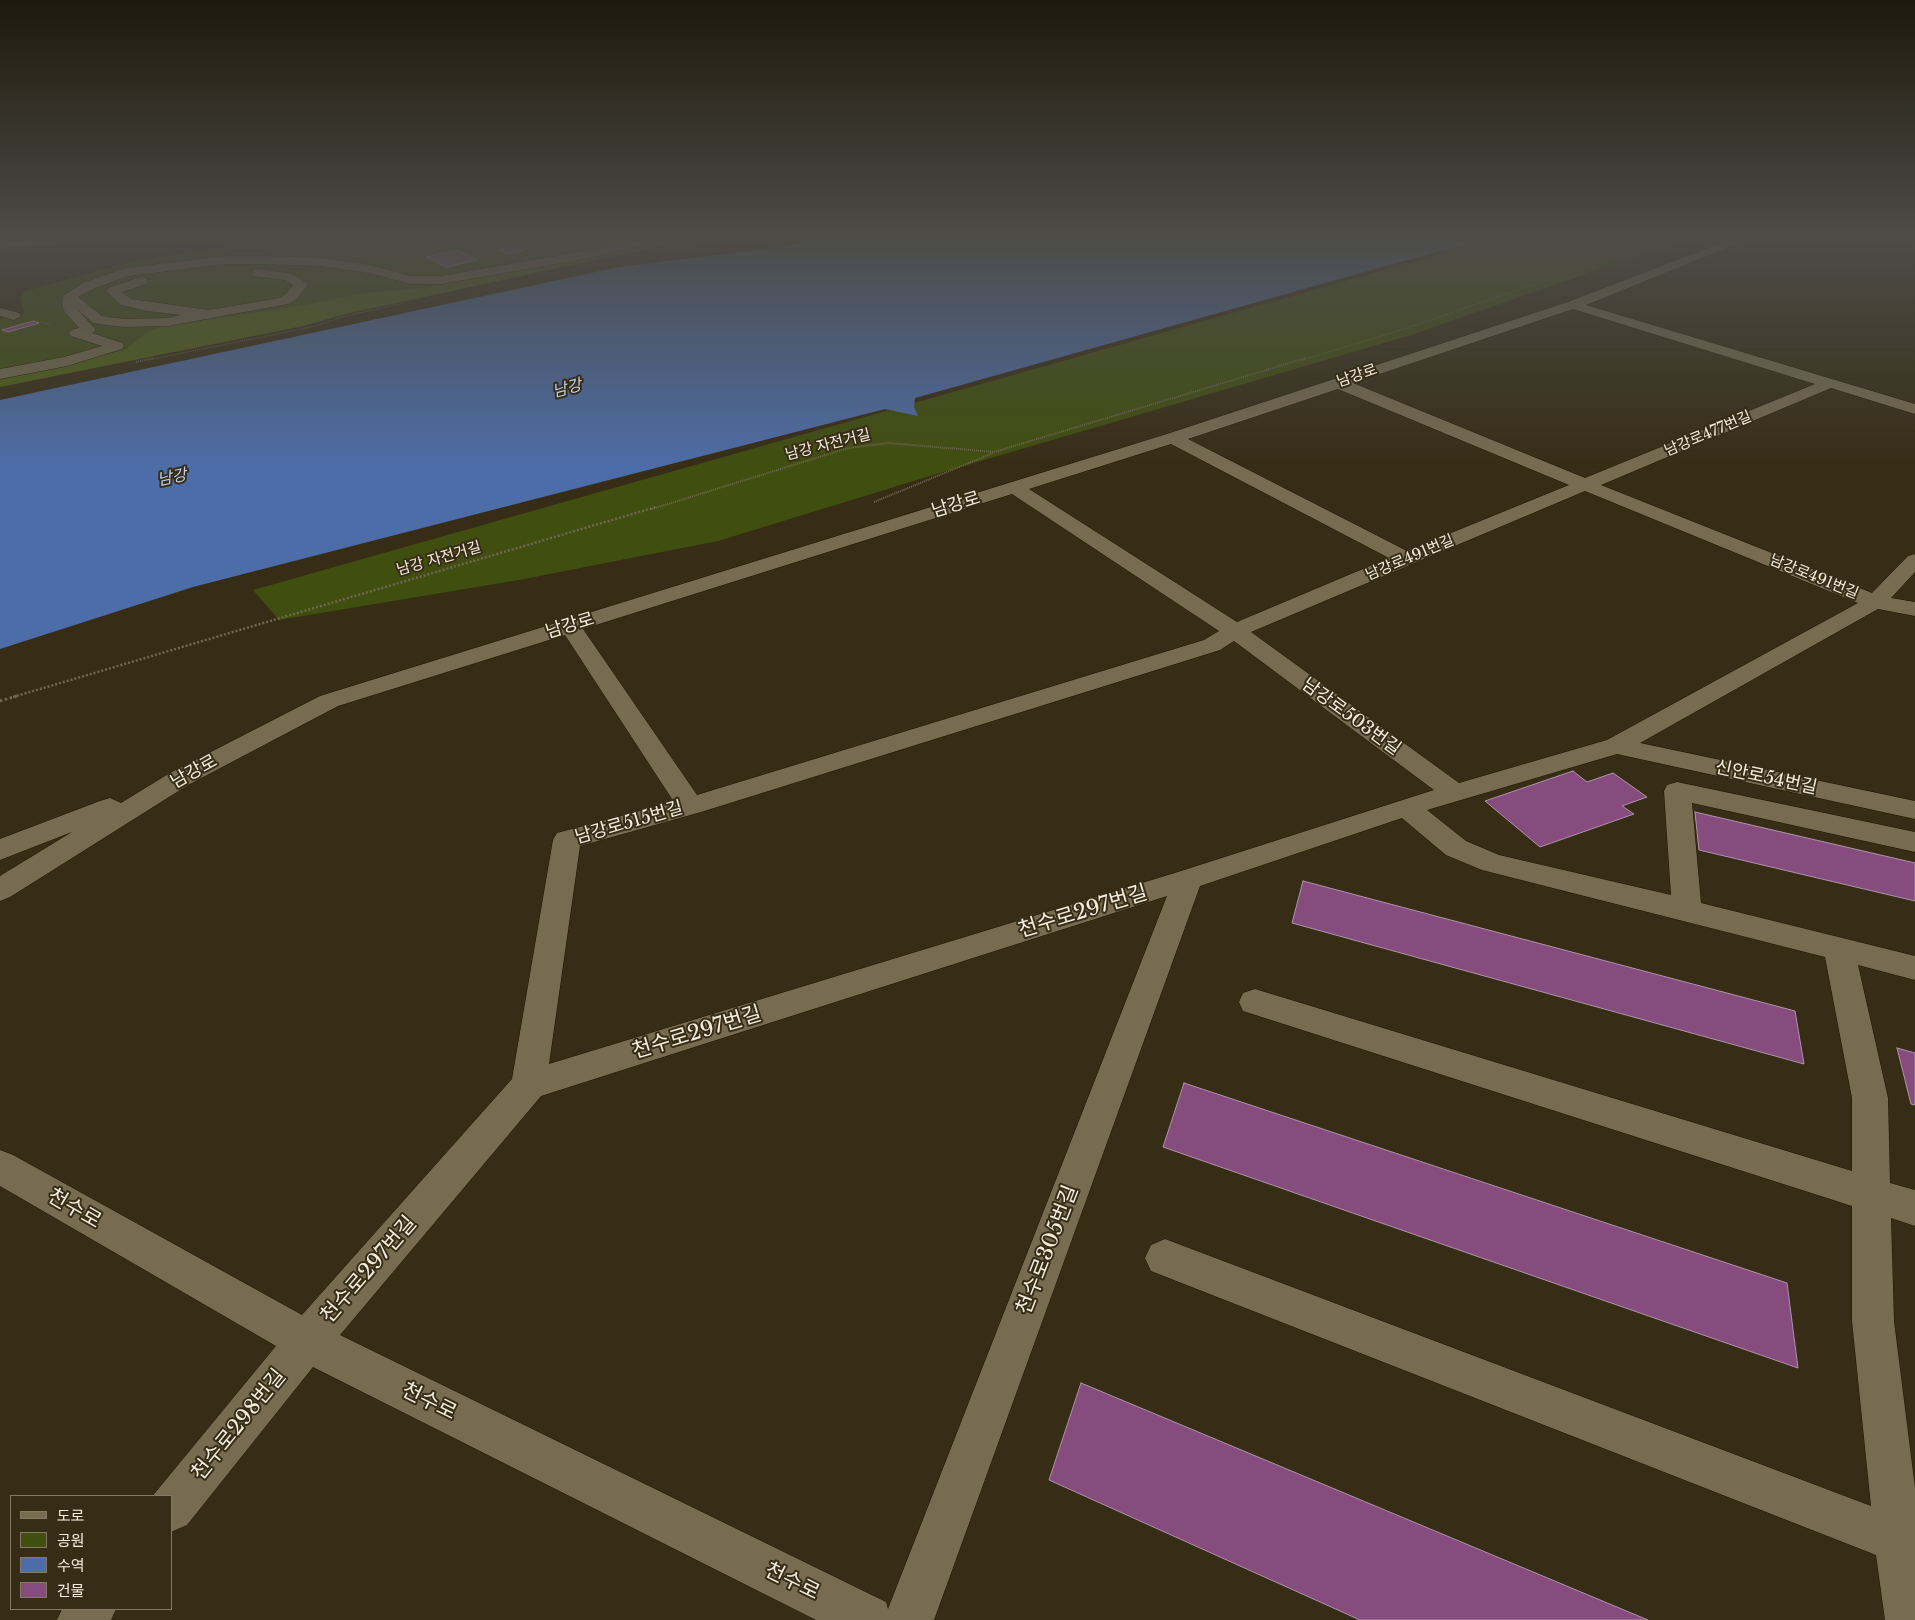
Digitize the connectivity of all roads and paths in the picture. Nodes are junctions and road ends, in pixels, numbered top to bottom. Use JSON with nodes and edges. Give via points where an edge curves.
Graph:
{"nodes":[{"id":1,"x":76,"y":317,"type":"edge"},
{"id":2,"x":94,"y":317,"type":"edge"},
{"id":3,"x":203,"y":317,"type":"edge"},
{"id":4,"x":344,"y":317,"type":"edge"},
{"id":5,"x":1440,"y":317,"type":"edge"},
{"id":6,"x":1538,"y":317,"type":"edge"},
{"id":7,"x":1611,"y":317,"type":"edge"},
{"id":8,"x":136,"y":362,"type":"dead end"},
{"id":9,"x":0,"y":374,"type":"edge"},
{"id":10,"x":1338,"y":383,"type":"junction"},
{"id":11,"x":1830,"y":384,"type":"junction"},
{"id":12,"x":1915,"y":409,"type":"edge"},
{"id":13,"x":1173,"y":438,"type":"junction"},
{"id":14,"x":1586,"y":485,"type":"junction"},
{"id":15,"x":1013,"y":487,"type":"junction"},
{"id":16,"x":1406,"y":559,"type":"junction"},
{"id":17,"x":1915,"y":560,"type":"edge"},
{"id":18,"x":1876,"y":602,"type":"junction"},
{"id":19,"x":1915,"y":609,"type":"edge"},
{"id":20,"x":570,"y":626,"type":"junction"},
{"id":21,"x":1235,"y":631,"type":"junction"},
{"id":22,"x":0,"y":701,"type":"edge"},
{"id":23,"x":1616,"y":746,"type":"junction"},
{"id":24,"x":179,"y":779,"type":"junction"},
{"id":25,"x":1454,"y":792,"type":"junction"},
{"id":26,"x":691,"y":806,"type":"junction"},
{"id":27,"x":1406,"y":807,"type":"junction"},
{"id":28,"x":1915,"y":810,"type":"edge"},
{"id":29,"x":1915,"y":842,"type":"edge"},
{"id":30,"x":0,"y":850,"type":"edge"},
{"id":31,"x":1188,"y":879,"type":"junction"},
{"id":32,"x":0,"y":890,"type":"edge"},
{"id":33,"x":1687,"y":910,"type":"junction"},
{"id":34,"x":1838,"y":949,"type":"junction"},
{"id":35,"x":1915,"y":968,"type":"edge"},
{"id":36,"x":1255,"y":1002,"type":"dead end"},
{"id":37,"x":529,"y":1085,"type":"junction"},
{"id":38,"x":0,"y":1167,"type":"edge"},
{"id":39,"x":1870,"y":1194,"type":"junction"},
{"id":40,"x":1915,"y":1208,"type":"edge"},
{"id":41,"x":1165,"y":1258,"type":"dead end"},
{"id":42,"x":307,"y":1341,"type":"junction"},
{"id":43,"x":172,"y":1508,"type":"edge"},
{"id":44,"x":1906,"y":1543,"type":"edge"},
{"id":45,"x":90,"y":1610,"type":"edge"},
{"id":46,"x":82,"y":1620,"type":"edge"},
{"id":47,"x":868,"y":1620,"type":"edge"},
{"id":48,"x":909,"y":1620,"type":"edge"},
{"id":49,"x":1910,"y":1620,"type":"edge"}],
"edges":[{"from":1,"to":9,"type":"street","via":[[89,330],[69,331],[117,346],[66,361]]},
{"from":2,"to":3,"type":"street","via":[[124,323],[168,322]]},
{"from":4,"to":8,"type":"path","via":[[310,327]]},
{"from":5,"to":22,"type":"path","name":"남강 자전거길","via":[[994,452],[889,443],[848,448]]},
{"from":6,"to":10,"type":"street","name":"남강로"},
{"from":7,"to":11,"type":"street"},
{"from":10,"to":13,"type":"street","name":"남강로"},
{"from":10,"to":14,"type":"street","name":"남강로491번길"},
{"from":11,"to":12,"type":"street"},
{"from":11,"to":14,"type":"street","name":"남강로477번길"},
{"from":13,"to":15,"type":"street","name":"남강로"},
{"from":13,"to":16,"type":"street"},
{"from":14,"to":16,"type":"street","name":"남강로491번길"},
{"from":14,"to":18,"type":"street","name":"남강로491번길"},
{"from":15,"to":20,"type":"street","name":"남강로"},
{"from":15,"to":21,"type":"street","name":"남강로503번길"},
{"from":16,"to":21,"type":"street","name":"남강로491번길"},
{"from":17,"to":18,"type":"street","name":"신안로54번길"},
{"from":18,"to":19,"type":"street","name":"남강로491번길"},
{"from":18,"to":23,"type":"street","name":"신안로54번길"},
{"from":20,"to":24,"type":"street","name":"남강로","via":[[329,702]]},
{"from":20,"to":26,"type":"street","name":"남강로515번길"},
{"from":21,"to":25,"type":"street","name":"남강로503번길"},
{"from":21,"to":26,"type":"street","name":"남강로491번길","via":[[1212,645]]},
{"from":23,"to":25,"type":"street","name":"신안로54번길"},
{"from":23,"to":28,"type":"street","name":"신안로54번길"},
{"from":24,"to":30,"type":"street"},
{"from":24,"to":32,"type":"street","name":"남강로"},
{"from":25,"to":27,"type":"street"},
{"from":26,"to":37,"type":"street","name":"남강로515번길","via":[[567,840]]},
{"from":27,"to":31,"type":"street"},
{"from":27,"to":33,"type":"street","via":[[1456,848],[1492,863]]},
{"from":29,"to":33,"type":"street","via":[[1677,791]]},
{"from":31,"to":37,"type":"street","name":"천수로297번길"},
{"from":31,"to":48,"type":"street","name":"천수로305번길"},
{"from":33,"to":34,"type":"street"},
{"from":34,"to":35,"type":"street"},
{"from":34,"to":39,"type":"street","via":[[1870,1098]]},
{"from":36,"to":39,"type":"street"},
{"from":37,"to":42,"type":"street","name":"천수로297번길"},
{"from":38,"to":42,"type":"street","name":"천수로"},
{"from":39,"to":40,"type":"street"},
{"from":39,"to":44,"type":"street","via":[[1873,1321]]},
{"from":41,"to":44,"type":"street"},
{"from":42,"to":43,"type":"street","name":"천수로298번길"},
{"from":42,"to":47,"type":"street","name":"천수로"},
{"from":44,"to":49,"type":"street"},
{"from":45,"to":46,"type":"street"}]}
